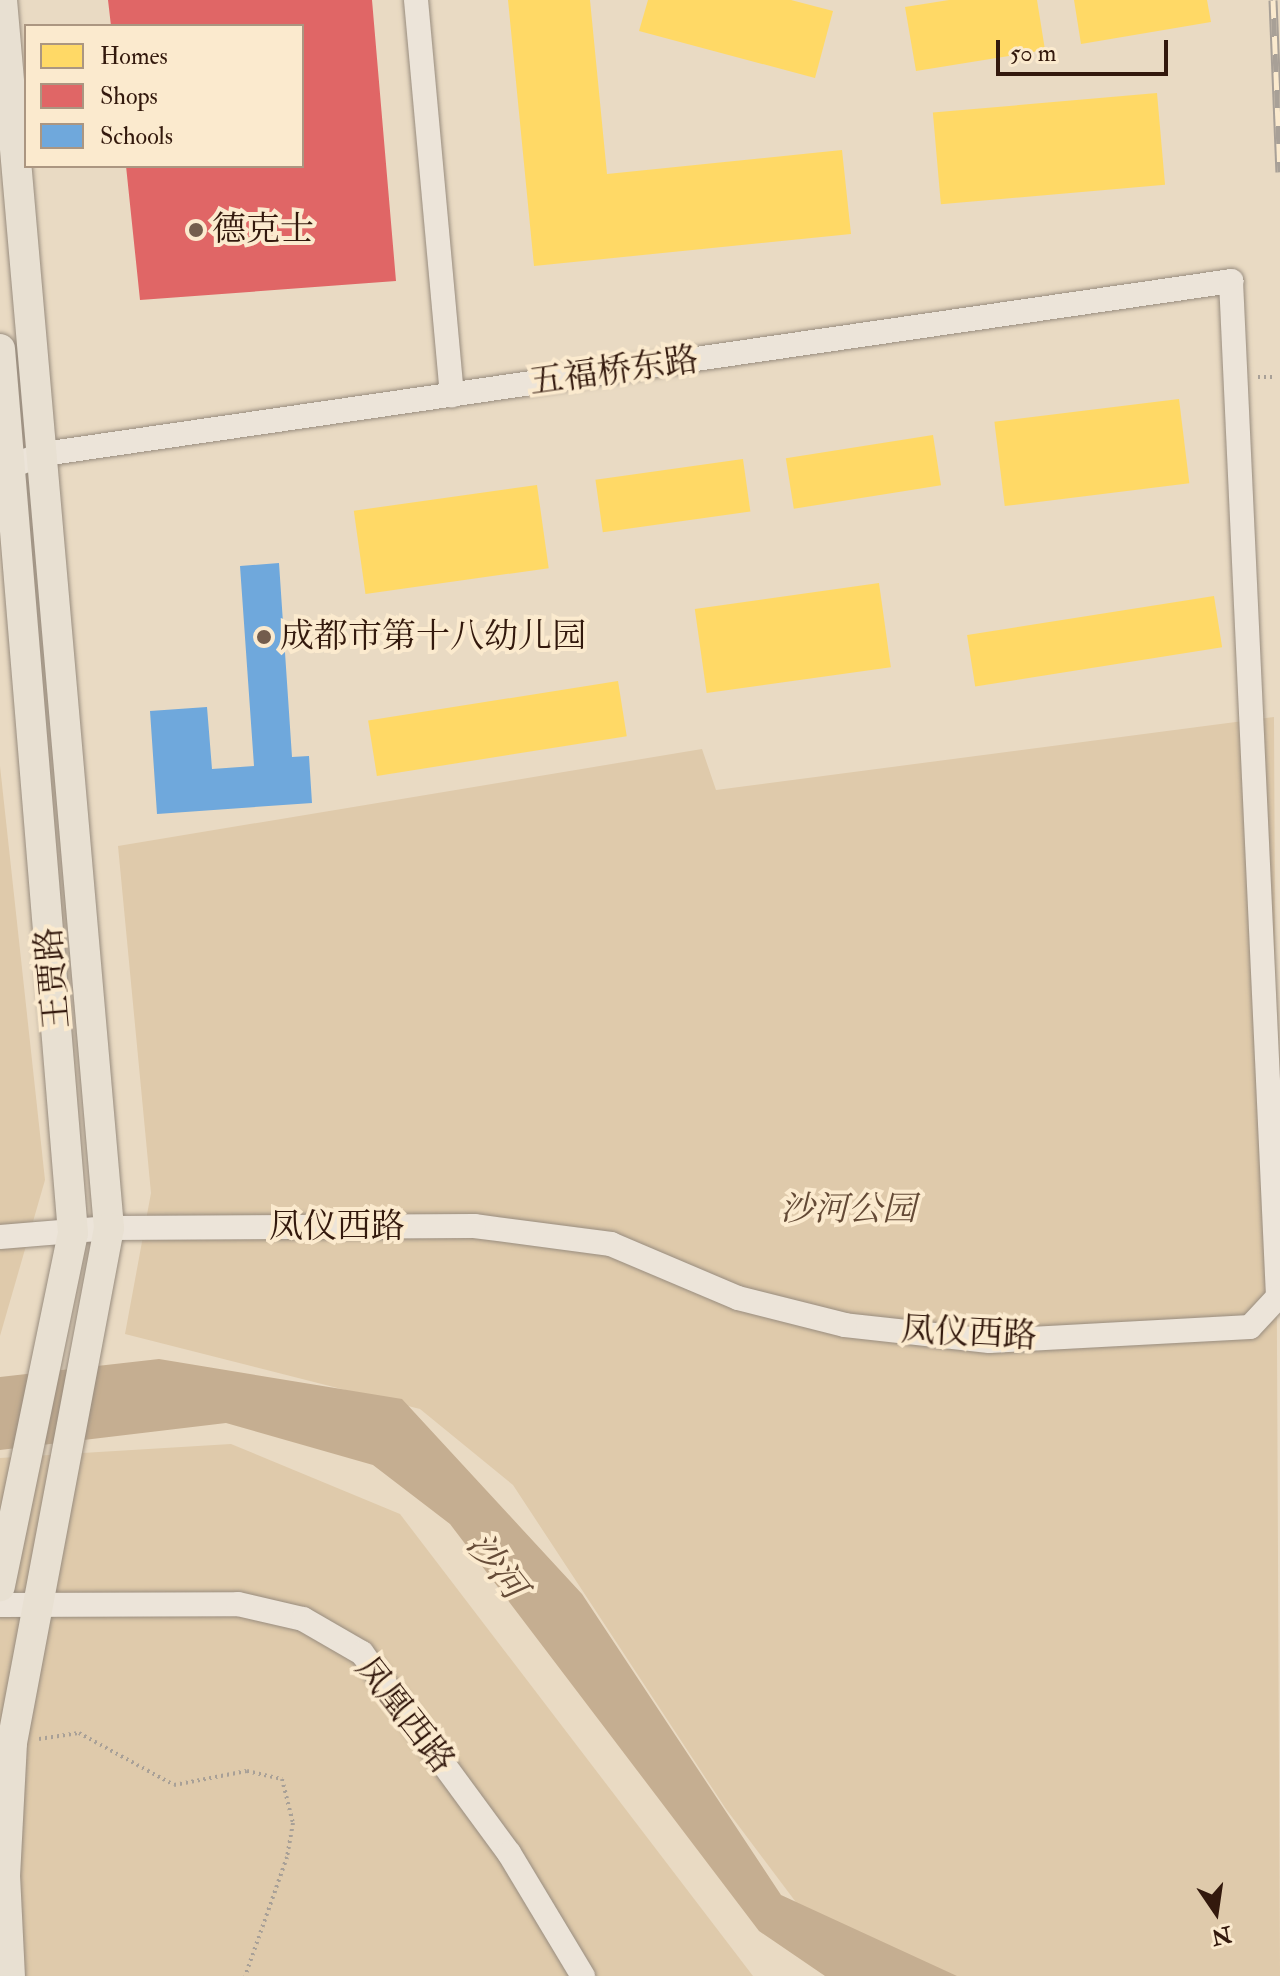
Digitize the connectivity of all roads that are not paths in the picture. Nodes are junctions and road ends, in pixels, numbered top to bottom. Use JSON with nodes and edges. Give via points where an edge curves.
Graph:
{"nodes":[{"id":1,"x":2,"y":0,"type":"edge"},
{"id":2,"x":416,"y":0,"type":"edge"},
{"id":3,"x":1231,"y":281,"type":"joint"},
{"id":4,"x":0,"y":349,"type":"edge"},
{"id":5,"x":452,"y":395,"type":"junction"},
{"id":6,"x":44,"y":454,"type":"junction"},
{"id":7,"x":7,"y":461,"type":"edge"},
{"id":8,"x":109,"y":1228,"type":"junction"},
{"id":9,"x":73,"y":1233,"type":"junction"},
{"id":10,"x":0,"y":1237,"type":"edge"},
{"id":11,"x":0,"y":1587,"type":"edge"},
{"id":12,"x":0,"y":1605,"type":"edge"},
{"id":13,"x":35,"y":1607,"type":"junction"},
{"id":14,"x":10,"y":1976,"type":"edge"},
{"id":15,"x":583,"y":1976,"type":"edge"}],
"edges":[{"from":1,"to":6,"type":"main road","name":"王贾路"},
{"from":2,"to":5,"type":"street"},
{"from":3,"to":5,"type":"street","name":"五福桥东路"},
{"from":3,"to":8,"type":"street","name":"凤仪西路","via":[[1278,1297],[1250,1327],[989,1341],[845,1325],[738,1298],[611,1244],[474,1226]]},
{"from":4,"to":7,"type":"main road","name":"王贾路"},
{"from":5,"to":6,"type":"street","name":"五福桥东路"},
{"from":6,"to":7,"type":"street","name":"五福桥东路"},
{"from":6,"to":8,"type":"main road","name":"王贾路"},
{"from":7,"to":9,"type":"main road","name":"王贾路"},
{"from":8,"to":9,"type":"street","name":"凤仪西路"},
{"from":8,"to":13,"type":"main road","name":"王贾路"},
{"from":9,"to":10,"type":"street","name":"凤仪西路"},
{"from":9,"to":11,"type":"main road","name":"王贾路"},
{"from":12,"to":13,"type":"street","name":"凤凰西路"},
{"from":13,"to":14,"type":"main road","name":"王贾路","via":[[12,1743],[5,1875]]},
{"from":13,"to":15,"type":"street","name":"凤凰西路","via":[[238,1604],[303,1619],[362,1653],[509,1853]]}]}
